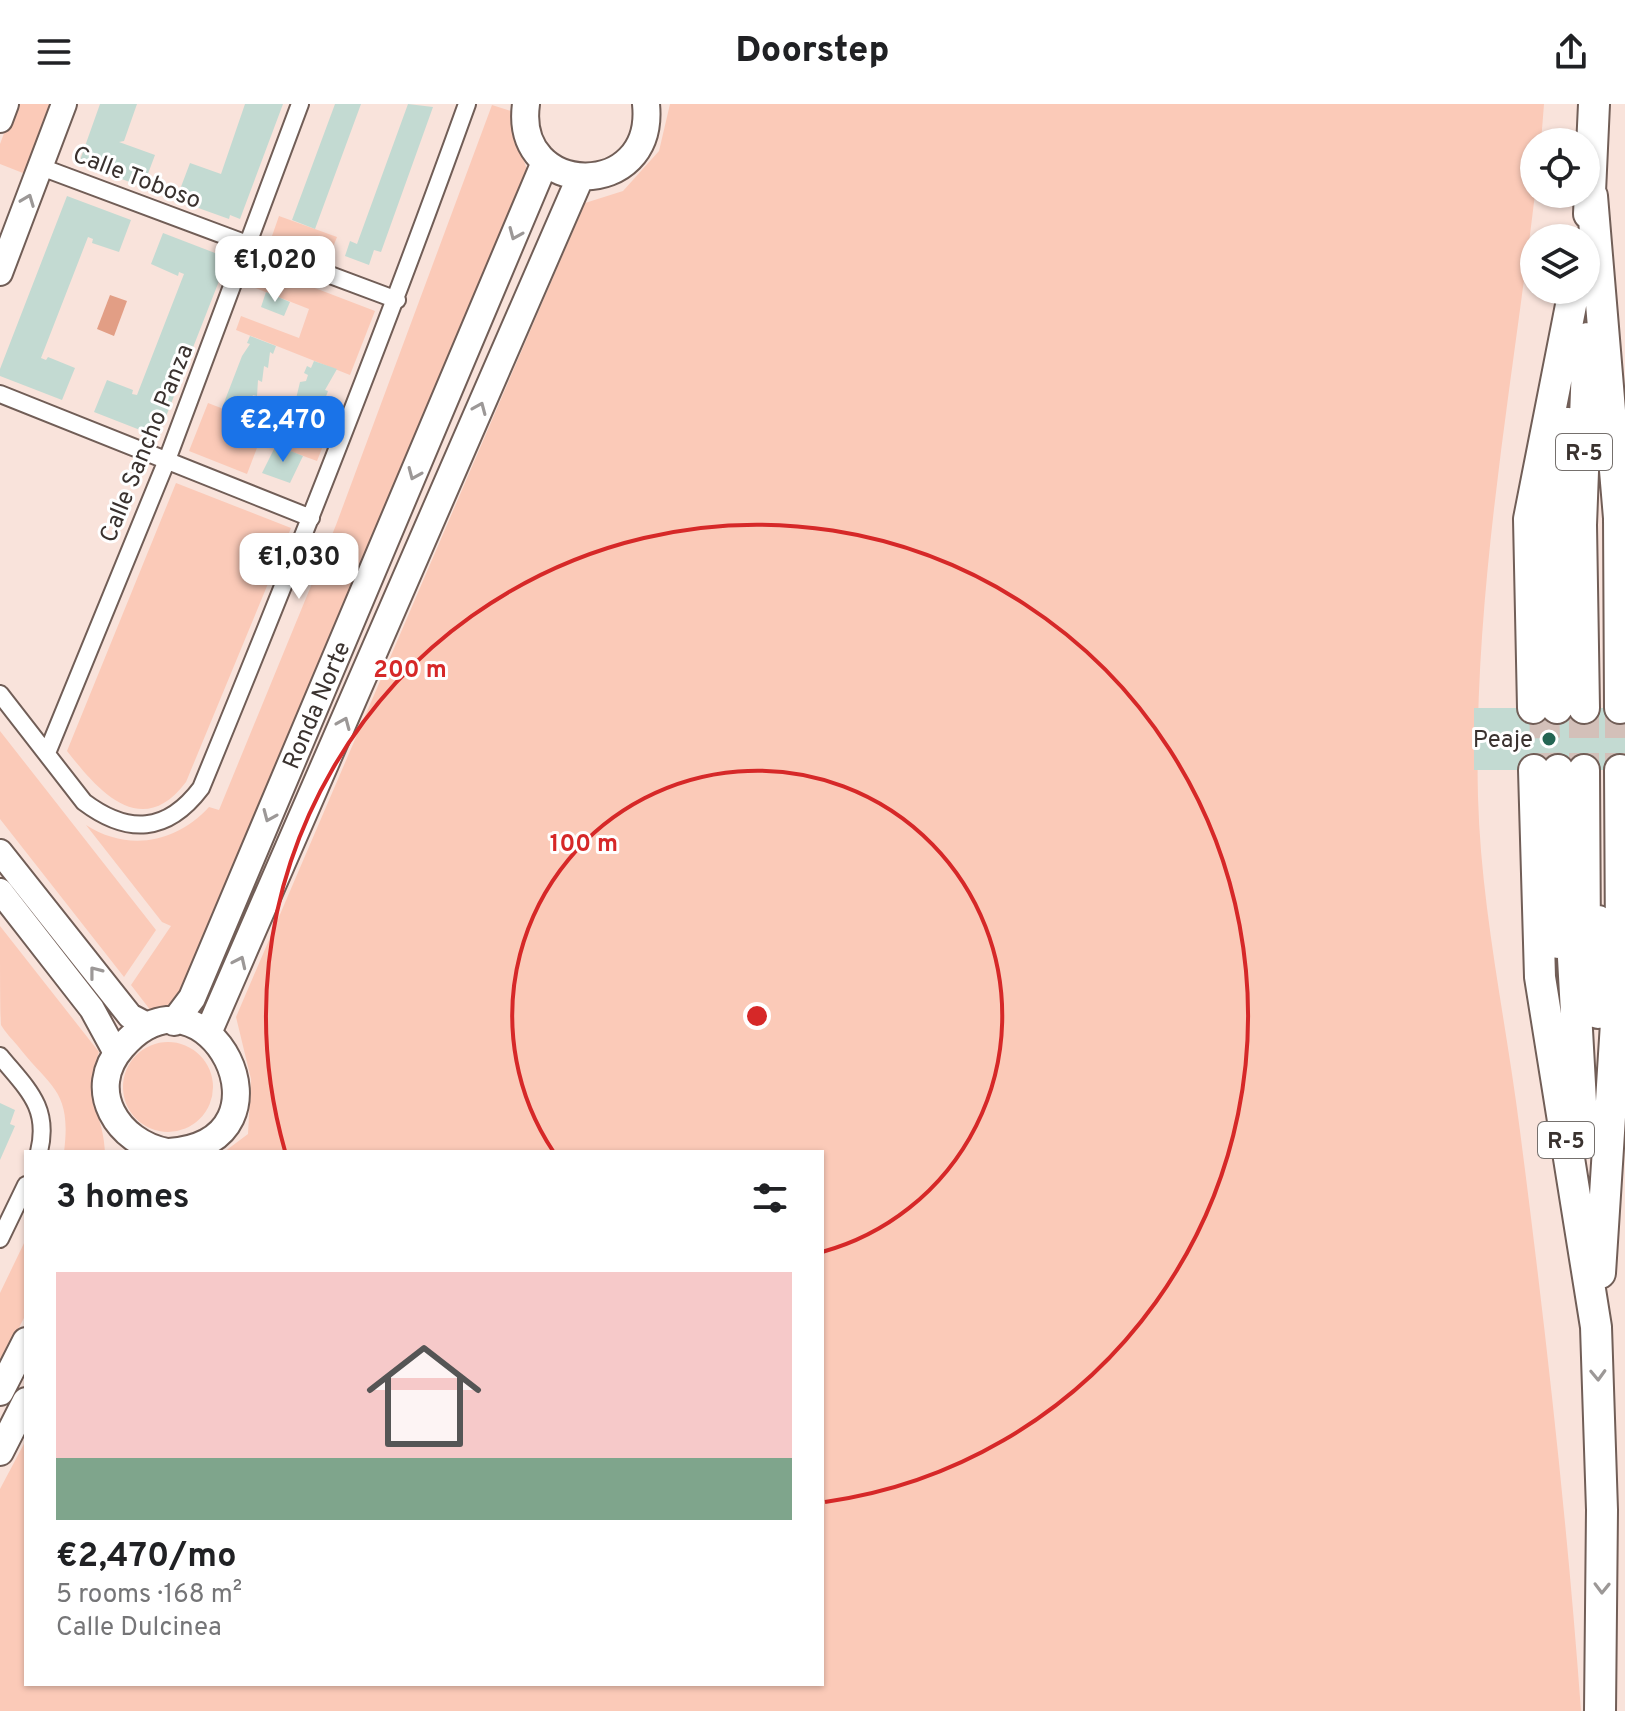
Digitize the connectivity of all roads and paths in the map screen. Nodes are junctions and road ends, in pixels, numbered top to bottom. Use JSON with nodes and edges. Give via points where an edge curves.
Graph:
{"nodes":[{"id":1,"x":6,"y":104,"type":"edge"},
{"id":2,"x":64,"y":104,"type":"edge"},
{"id":3,"x":300,"y":104,"type":"edge"},
{"id":4,"x":467,"y":104,"type":"edge"},
{"id":5,"x":646,"y":104,"type":"edge"},
{"id":6,"x":1594,"y":104,"type":"edge"},
{"id":7,"x":524,"y":106,"type":"edge"},
{"id":8,"x":0,"y":120,"type":"edge"},
{"id":9,"x":1593,"y":128,"type":"edge"},
{"id":10,"x":545,"y":162,"type":"junction"},
{"id":11,"x":41,"y":167,"type":"junction"},
{"id":12,"x":580,"y":178,"type":"junction"},
{"id":13,"x":1592,"y":208,"type":"edge"},
{"id":14,"x":1594,"y":208,"type":"edge"},
{"id":15,"x":1594,"y":208,"type":"edge"},
{"id":16,"x":1594,"y":208,"type":"edge"},
{"id":17,"x":250,"y":245,"type":"junction"},
{"id":18,"x":0,"y":273,"type":"edge"},
{"id":19,"x":397,"y":300,"type":"junction"},
{"id":20,"x":1578,"y":304,"type":"edge"},
{"id":21,"x":1580,"y":304,"type":"edge"},
{"id":22,"x":1625,"y":358,"type":"edge"},
{"id":23,"x":0,"y":394,"type":"edge"},
{"id":24,"x":1625,"y":399,"type":"edge"},
{"id":25,"x":1625,"y":457,"type":"edge"},
{"id":26,"x":167,"y":460,"type":"junction"},
{"id":27,"x":311,"y":518,"type":"junction"},
{"id":28,"x":0,"y":694,"type":"edge"},
{"id":29,"x":1576,"y":708,"type":"junction"},
{"id":30,"x":47,"y":753,"type":"junction"},
{"id":31,"x":0,"y":852,"type":"edge"},
{"id":32,"x":0,"y":891,"type":"edge"},
{"id":33,"x":162,"y":1024,"type":"junction"},
{"id":34,"x":208,"y":1033,"type":"junction"},
{"id":35,"x":1625,"y":1043,"type":"edge"},
{"id":36,"x":116,"y":1053,"type":"junction"},
{"id":37,"x":0,"y":1056,"type":"edge"},
{"id":38,"x":1625,"y":1100,"type":"edge"},
{"id":39,"x":119,"y":1140,"type":"edge"},
{"id":40,"x":40,"y":1150,"type":"edge"},
{"id":41,"x":162,"y":1150,"type":"edge"},
{"id":42,"x":178,"y":1150,"type":"edge"},
{"id":43,"x":1625,"y":1150,"type":"edge"},
{"id":44,"x":24,"y":1189,"type":"edge"},
{"id":45,"x":0,"y":1239,"type":"edge"},
{"id":46,"x":1596,"y":1327,"type":"junction"},
{"id":47,"x":24,"y":1345,"type":"edge"},
{"id":48,"x":0,"y":1392,"type":"edge"},
{"id":49,"x":24,"y":1405,"type":"edge"},
{"id":50,"x":0,"y":1452,"type":"edge"},
{"id":51,"x":1600,"y":1711,"type":"edge"}],
"edges":[{"from":1,"to":8,"type":"main road"},
{"from":2,"to":11,"type":"main road"},
{"from":3,"to":17,"type":"street","name":"Calle Sancho Panza"},
{"from":4,"to":19,"type":"street"},
{"from":5,"to":12,"type":"main road","via":[[643,139],[633,156],[609,173]]},
{"from":6,"to":9,"type":"highway","number":"R-5"},
{"from":7,"to":10,"type":"main road","via":[[527,133]]},
{"from":10,"to":12,"type":"main road"},
{"from":10,"to":33,"type":"main road","name":"Ronda Norte","one_way":true,"via":[[192,998]]},
{"from":11,"to":17,"type":"street","name":"Calle Toboso"},
{"from":18,"to":11,"type":"main road","one_way":true},
{"from":34,"to":12,"type":"main road","name":"Ronda Norte","one_way":true},
{"from":13,"to":29,"type":"highway","number":"R-5"},
{"from":14,"to":22,"type":"highway","number":"R-5"},
{"from":15,"to":24,"type":"highway","number":"R-5"},
{"from":16,"to":25,"type":"highway","number":"R-5"},
{"from":17,"to":19,"type":"street","name":"Calle Toboso"},
{"from":17,"to":26,"type":"street","name":"Calle Sancho Panza"},
{"from":19,"to":27,"type":"street"},
{"from":20,"to":29,"type":"highway","number":"R-5","via":[[1529,519]]},
{"from":21,"to":29,"type":"highway","number":"R-5","via":[[1568,531]]},
{"from":23,"to":26,"type":"street"},
{"from":26,"to":27,"type":"street"},
{"from":26,"to":30,"type":"street","name":"Calle Sancho Panza"},
{"from":27,"to":30,"type":"street","via":[[201,788],[181,811],[148,825],[112,820],[84,802]]},
{"from":28,"to":30,"type":"street"},
{"from":33,"to":31,"type":"main road","one_way":true,"via":[[130,1016]]},
{"from":32,"to":36,"type":"main road","via":[[92,1009]]},
{"from":33,"to":34,"type":"main road"},
{"from":33,"to":36,"type":"main road","name":"Ronda Norte","via":[[130,1037]]},
{"from":34,"to":42,"type":"main road","via":[[234,1068],[232,1112],[202,1145]]},
{"from":35,"to":46,"type":"highway","number":"R-5"},
{"from":36,"to":39,"type":"main road","via":[[107,1092]]},
{"from":37,"to":40,"type":"street","via":[[39,1104],[44,1132]]},
{"from":38,"to":46,"type":"highway","number":"R-5"},
{"from":39,"to":41,"type":"main road"},
{"from":43,"to":46,"type":"highway","number":"R-5"},
{"from":44,"to":45,"type":"street"},
{"from":46,"to":46,"type":"highway","number":"R-5","via":[[1540,977],[1577,770],[1585,952]]},
{"from":46,"to":51,"type":"highway","number":"R-5","one_way":true,"via":[[1602,1510]]},
{"from":47,"to":48,"type":"main road"},
{"from":49,"to":50,"type":"main road"}]}
